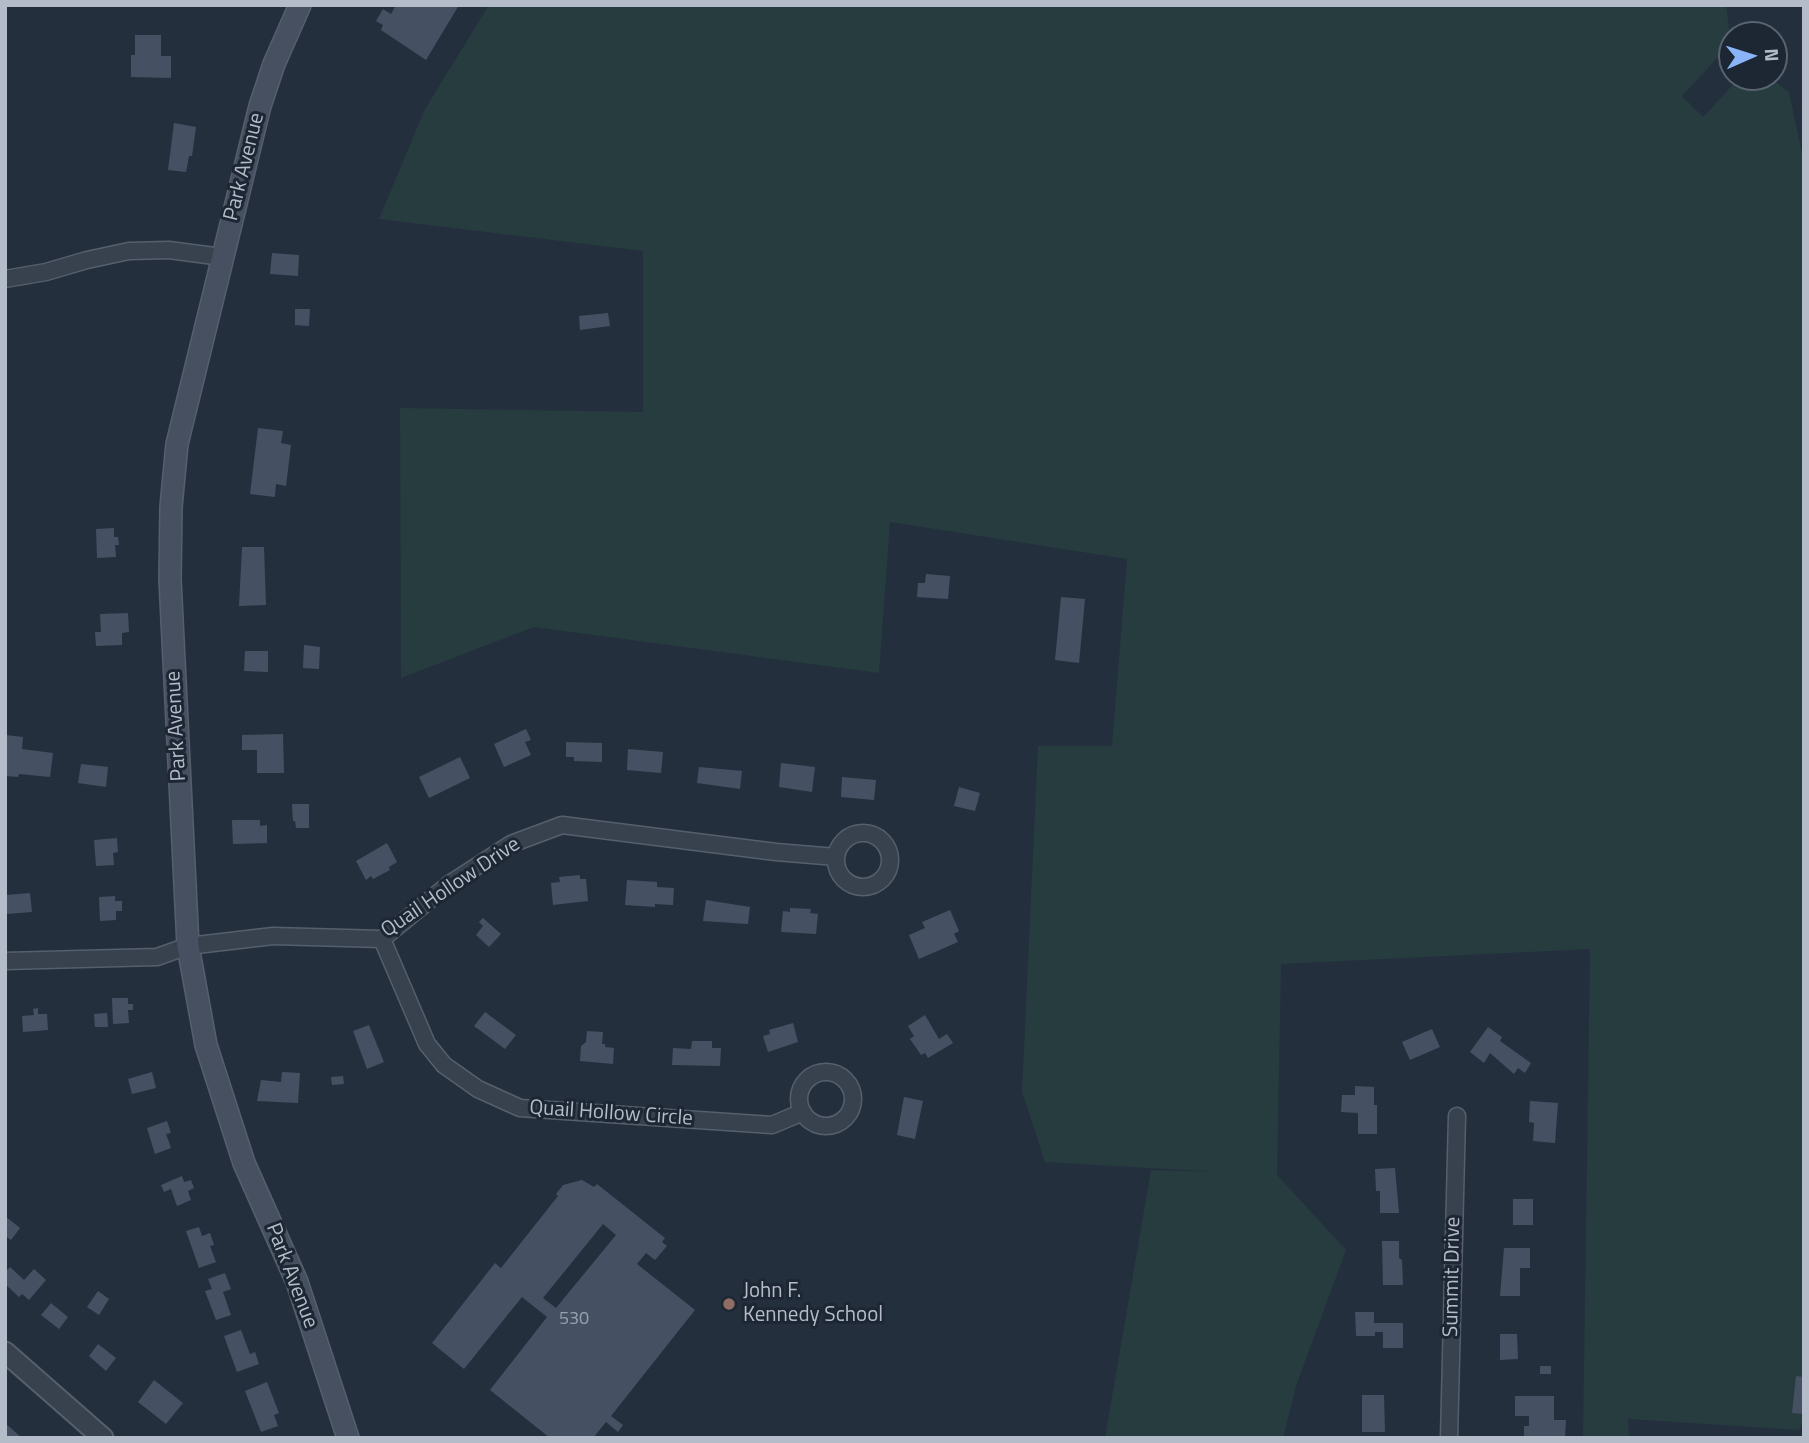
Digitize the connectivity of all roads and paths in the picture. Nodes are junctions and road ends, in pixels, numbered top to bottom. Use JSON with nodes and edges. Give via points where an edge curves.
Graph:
{"nodes":[{"id":1,"x":300,"y":5,"type":"edge"},
{"id":2,"x":222,"y":257,"type":"junction"},
{"id":3,"x":5,"y":279,"type":"edge"},
{"id":4,"x":836,"y":857,"type":"dead end"},
{"id":5,"x":382,"y":939,"type":"junction"},
{"id":6,"x":188,"y":946,"type":"junction"},
{"id":7,"x":5,"y":961,"type":"edge"},
{"id":8,"x":803,"y":1112,"type":"dead end"},
{"id":9,"x":1457,"y":1116,"type":"dead end"},
{"id":10,"x":5,"y":1352,"type":"edge"},
{"id":11,"x":103,"y":1438,"type":"edge"},
{"id":12,"x":348,"y":1438,"type":"edge"},
{"id":13,"x":1449,"y":1438,"type":"edge"}],
"edges":[{"from":1,"to":2,"type":"main road","name":"Park Avenue","via":[[260,106]]},
{"from":2,"to":3,"type":"street","via":[[169,250],[129,251]]},
{"from":2,"to":6,"type":"main road","name":"Park Avenue","via":[[177,444],[171,507],[170,579]]},
{"from":4,"to":5,"type":"street","name":"Quail Hollow Drive","via":[[562,825],[511,844],[447,885]]},
{"from":5,"to":6,"type":"street","name":"Quail Hollow Drive","via":[[273,936]]},
{"from":5,"to":8,"type":"street","name":"Quail Hollow Circle","via":[[427,1044],[444,1065],[478,1089],[520,1108],[772,1125]]},
{"from":6,"to":7,"type":"street","name":"Quail Hollow Drive","via":[[157,957]]},
{"from":6,"to":12,"type":"main road","name":"Park Avenue","via":[[206,1045],[244,1163],[297,1282]]},
{"from":9,"to":13,"type":"street","name":"Summit Drive"},
{"from":10,"to":11,"type":"street"}]}
